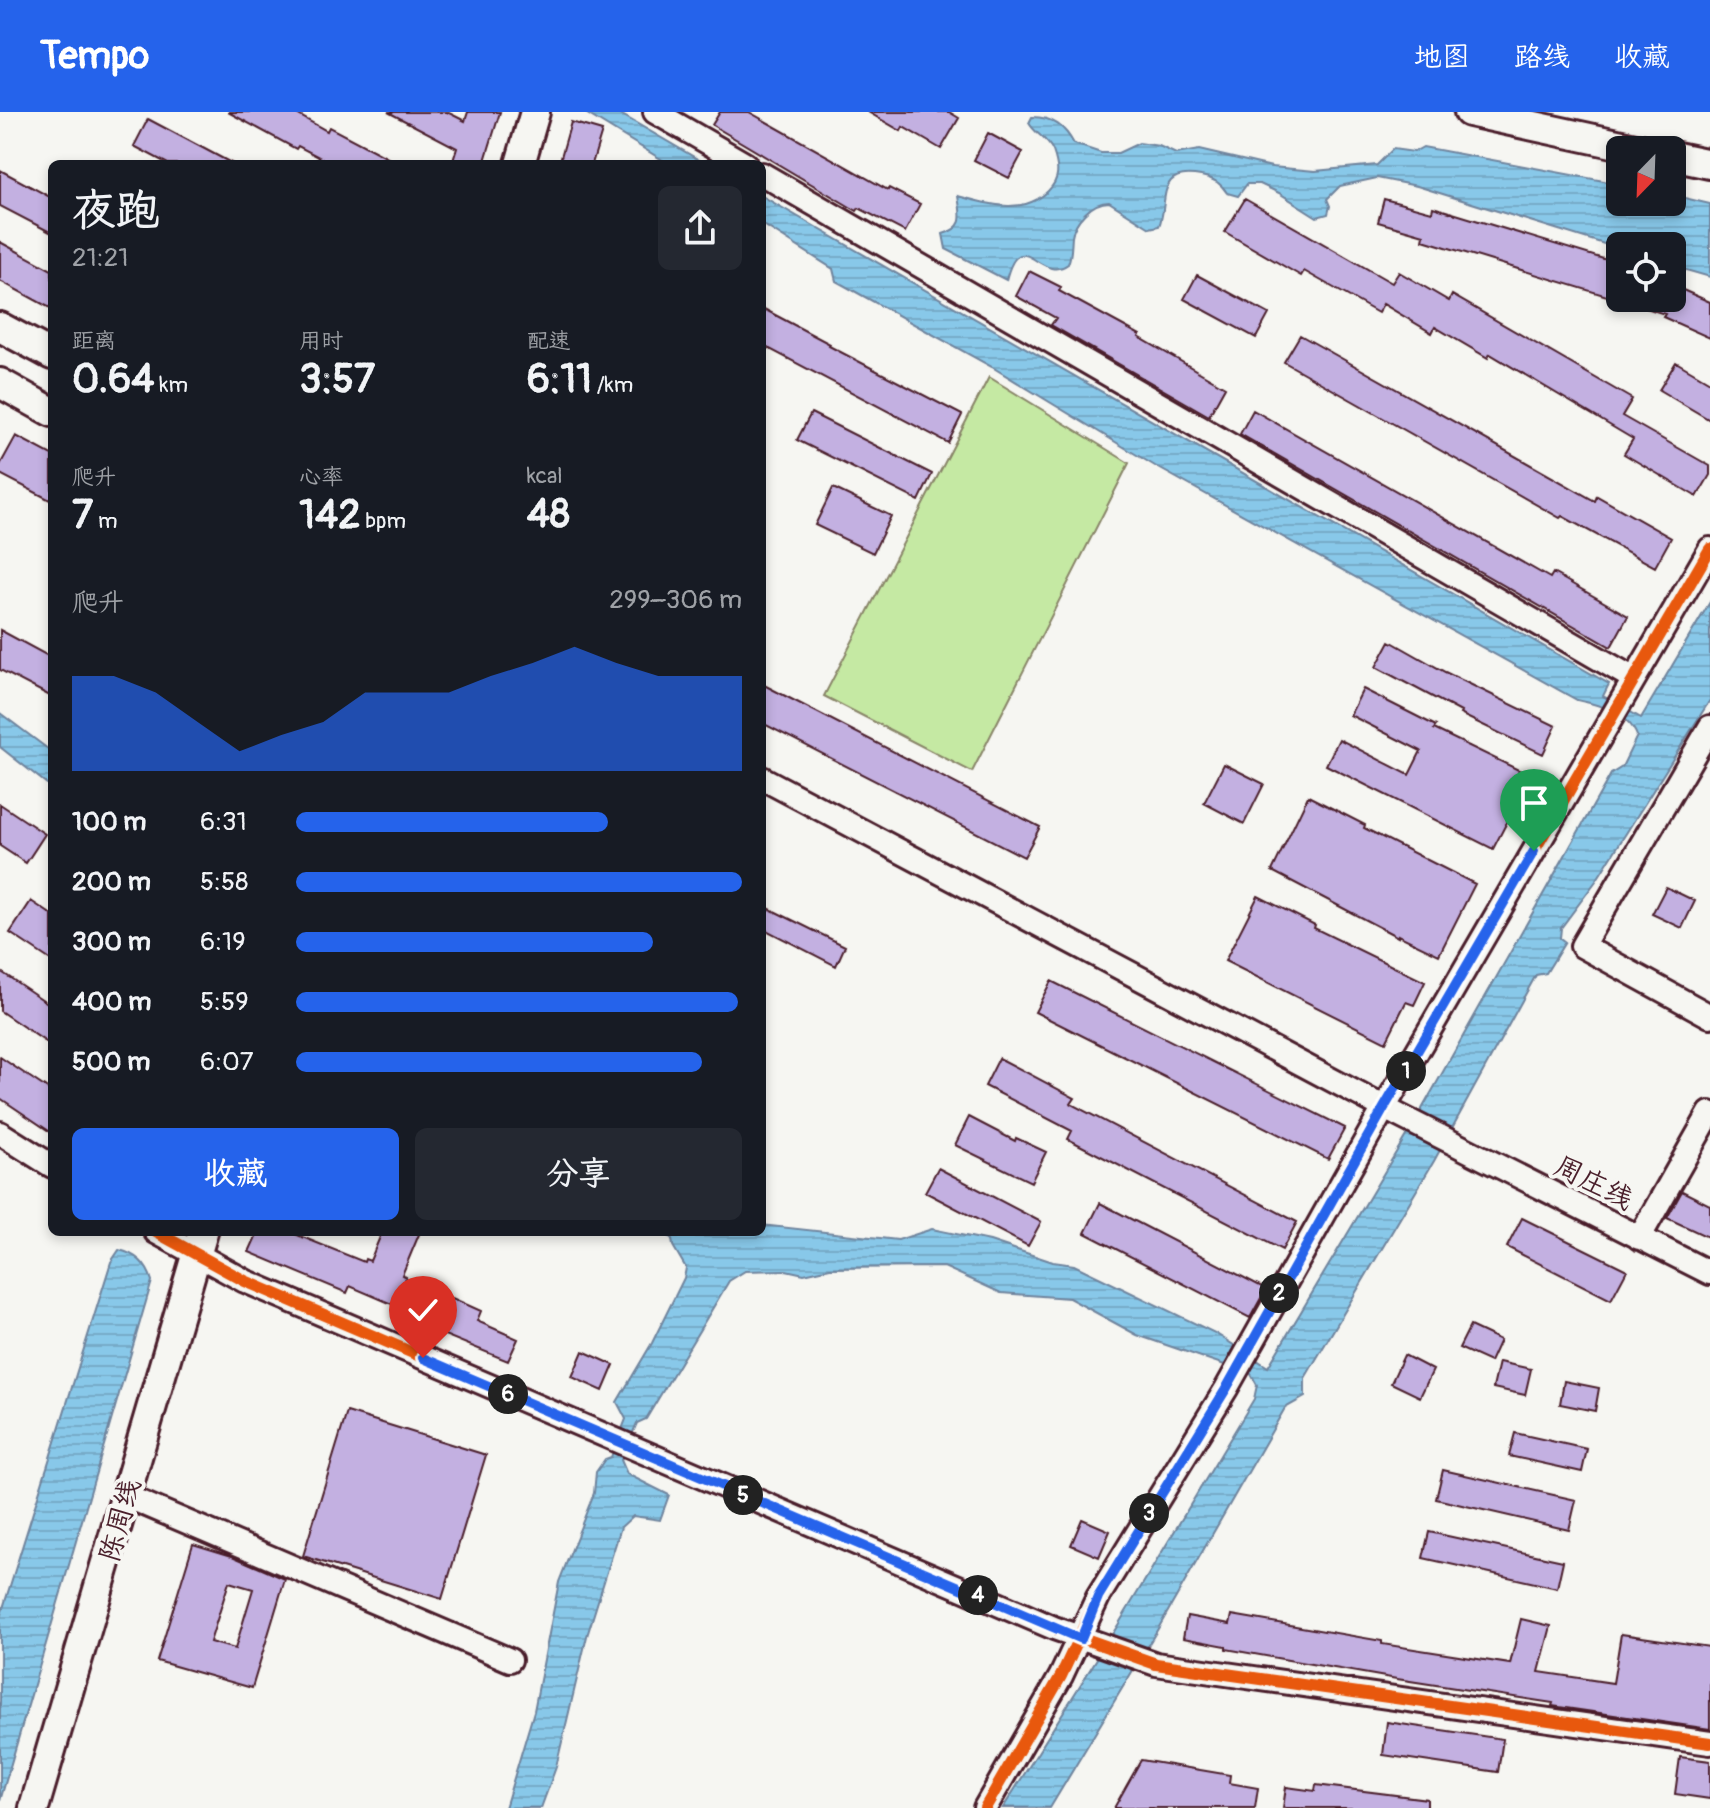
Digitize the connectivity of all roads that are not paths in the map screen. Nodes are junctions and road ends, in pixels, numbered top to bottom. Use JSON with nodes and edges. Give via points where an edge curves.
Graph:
{"nodes":[{"id":1,"x":535,"y":112,"type":"edge"},
{"id":2,"x":655,"y":112,"type":"edge"},
{"id":3,"x":1469,"y":112,"type":"edge"},
{"id":4,"x":1606,"y":142,"type":"edge"},
{"id":5,"x":1686,"y":159,"type":"edge"},
{"id":6,"x":521,"y":160,"type":"edge"},
{"id":7,"x":738,"y":160,"type":"edge"},
{"id":8,"x":1710,"y":164,"type":"edge"},
{"id":9,"x":766,"y":176,"type":"edge"},
{"id":10,"x":0,"y":327,"type":"edge"},
{"id":11,"x":48,"y":353,"type":"edge"},
{"id":12,"x":0,"y":383,"type":"edge"},
{"id":13,"x":48,"y":410,"type":"edge"},
{"id":14,"x":1710,"y":549,"type":"edge"},
{"id":15,"x":1634,"y":679,"type":"junction"},
{"id":16,"x":1710,"y":727,"type":"edge"},
{"id":17,"x":766,"y":780,"type":"edge"},
{"id":18,"x":1710,"y":1016,"type":"edge"},
{"id":19,"x":1391,"y":1112,"type":"junction"},
{"id":20,"x":1710,"y":1113,"type":"edge"},
{"id":21,"x":0,"y":1133,"type":"edge"},
{"id":22,"x":48,"y":1163,"type":"edge"},
{"id":23,"x":172,"y":1236,"type":"edge"},
{"id":24,"x":1639,"y":1238,"type":"junction"},
{"id":25,"x":200,"y":1243,"type":"edge"},
{"id":26,"x":1710,"y":1273,"type":"edge"},
{"id":27,"x":126,"y":1496,"type":"junction"},
{"id":28,"x":1086,"y":1641,"type":"junction"},
{"id":29,"x":510,"y":1660,"type":"dead end"},
{"id":30,"x":1710,"y":1743,"type":"edge"},
{"id":31,"x":34,"y":1808,"type":"edge"},
{"id":32,"x":985,"y":1808,"type":"edge"}],
"edges":[{"from":1,"to":6,"type":"main road"},
{"from":2,"to":7,"type":"street"},
{"from":3,"to":4,"type":"main road"},
{"from":5,"to":8,"type":"main road"},
{"from":9,"to":15,"type":"street"},
{"from":10,"to":11,"type":"main road"},
{"from":12,"to":13,"type":"main road"},
{"from":14,"to":15,"type":"street"},
{"from":15,"to":19,"type":"street"},
{"from":16,"to":18,"type":"street","via":[[1582,946]]},
{"from":17,"to":19,"type":"street","name":"周庄线"},
{"from":19,"to":24,"type":"street","name":"周庄线"},
{"from":19,"to":28,"type":"street","via":[[1098,1597]]},
{"from":20,"to":24,"type":"street"},
{"from":21,"to":22,"type":"street"},
{"from":23,"to":25,"type":"street"},
{"from":24,"to":26,"type":"street","name":"周庄线"},
{"from":25,"to":27,"type":"main road","name":"陈周线"},
{"from":25,"to":28,"type":"street","via":[[245,1281]]},
{"from":27,"to":29,"type":"street"},
{"from":27,"to":31,"type":"main road","name":"陈周线"},
{"from":28,"to":30,"type":"street","via":[[1156,1664]]},
{"from":28,"to":32,"type":"street"}]}
